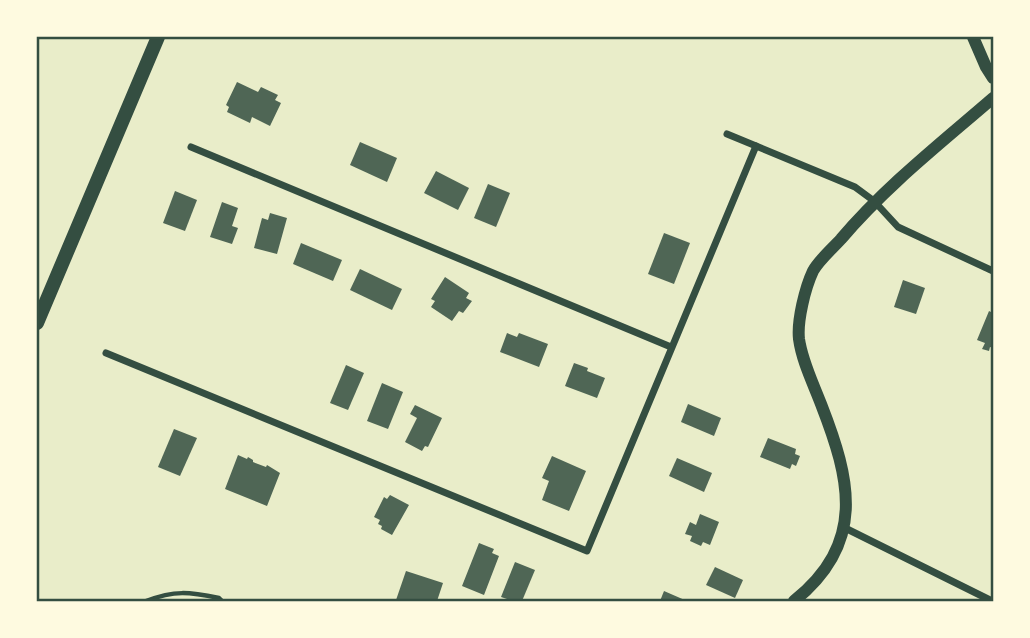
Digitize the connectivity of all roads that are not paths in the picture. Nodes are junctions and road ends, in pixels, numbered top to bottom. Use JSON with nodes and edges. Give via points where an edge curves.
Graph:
{"nodes":[{"id":1,"x":158,"y":37,"type":"edge"},
{"id":2,"x":973,"y":37,"type":"edge"},
{"id":3,"x":993,"y":78,"type":"edge"},
{"id":4,"x":993,"y":98,"type":"edge"},
{"id":5,"x":727,"y":134,"type":"dead end"},
{"id":6,"x":756,"y":146,"type":"junction"},
{"id":7,"x":191,"y":147,"type":"dead end"},
{"id":8,"x":874,"y":201,"type":"junction"},
{"id":9,"x":993,"y":271,"type":"edge"},
{"id":10,"x":37,"y":323,"type":"edge"},
{"id":11,"x":671,"y":347,"type":"junction"},
{"id":12,"x":106,"y":353,"type":"dead end"},
{"id":13,"x":845,"y":528,"type":"junction"},
{"id":14,"x":146,"y":601,"type":"edge"},
{"id":15,"x":222,"y":601,"type":"edge"},
{"id":16,"x":794,"y":601,"type":"edge"},
{"id":17,"x":992,"y":601,"type":"edge"}],
"edges":[{"from":1,"to":10,"type":"main road"},
{"from":2,"to":3,"type":"street"},
{"from":4,"to":8,"type":"street"},
{"from":5,"to":6,"type":"street"},
{"from":6,"to":8,"type":"street","via":[[855,187]]},
{"from":6,"to":11,"type":"street"},
{"from":7,"to":11,"type":"street"},
{"from":8,"to":9,"type":"street","via":[[898,227]]},
{"from":8,"to":13,"type":"street","via":[[813,271],[799,319],[804,361],[835,440],[847,491]]},
{"from":11,"to":12,"type":"street","via":[[587,551]]},
{"from":13,"to":16,"type":"street","via":[[829,565]]},
{"from":13,"to":17,"type":"street"},
{"from":14,"to":15,"type":"lane","via":[[188,591]]}]}
